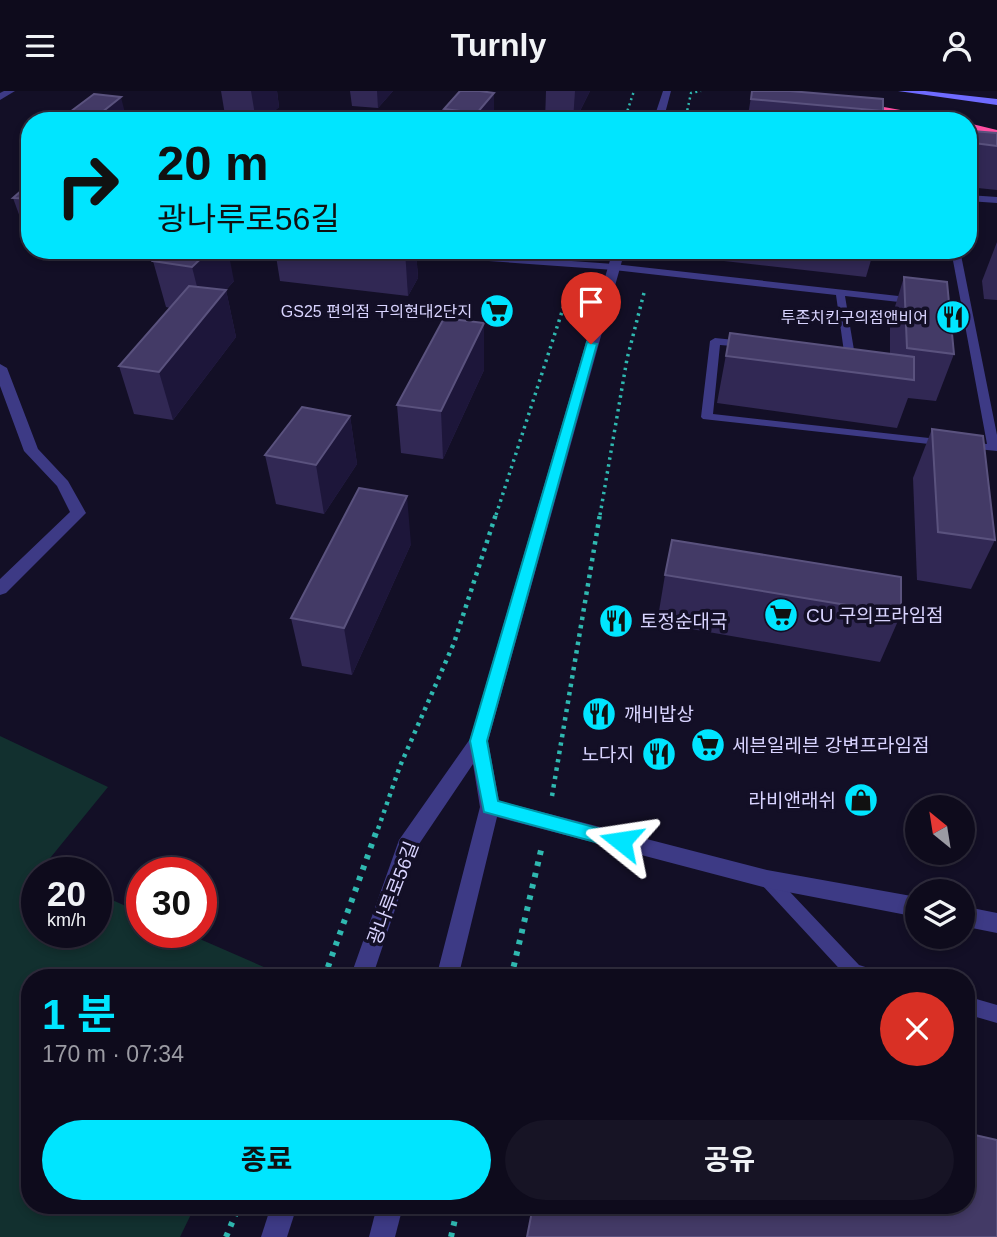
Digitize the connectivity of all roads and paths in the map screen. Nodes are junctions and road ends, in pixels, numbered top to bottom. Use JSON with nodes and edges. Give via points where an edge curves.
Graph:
{"nodes":[{"id":1,"x":11,"y":91,"type":"edge"},
{"id":2,"x":634,"y":91,"type":"edge"},
{"id":3,"x":667,"y":91,"type":"edge"},
{"id":4,"x":701,"y":91,"type":"edge"},
{"id":5,"x":902,"y":91,"type":"edge"},
{"id":6,"x":972,"y":91,"type":"edge"},
{"id":7,"x":997,"y":94,"type":"edge"},
{"id":8,"x":0,"y":97,"type":"edge"},
{"id":9,"x":997,"y":102,"type":"edge"},
{"id":10,"x":846,"y":103,"type":"edge"},
{"id":11,"x":627,"y":112,"type":"edge"},
{"id":12,"x":661,"y":112,"type":"edge"},
{"id":13,"x":687,"y":112,"type":"edge"},
{"id":14,"x":896,"y":112,"type":"edge"},
{"id":15,"x":977,"y":128,"type":"edge"},
{"id":16,"x":997,"y":134,"type":"edge"},
{"id":17,"x":977,"y":199,"type":"edge"},
{"id":18,"x":997,"y":200,"type":"edge"},
{"id":19,"x":497,"y":259,"type":"edge"},
{"id":20,"x":616,"y":259,"type":"edge"},
{"id":21,"x":957,"y":259,"type":"edge"},
{"id":22,"x":578,"y":265,"type":"junction"},
{"id":23,"x":614,"y":267,"type":"junction"},
{"id":24,"x":649,"y":271,"type":"junction"},
{"id":25,"x":840,"y":293,"type":"junction"},
{"id":26,"x":966,"y":307,"type":"junction"},
{"id":27,"x":755,"y":345,"type":"edge"},
{"id":28,"x":823,"y":353,"type":"edge"},
{"id":29,"x":0,"y":368,"type":"edge"},
{"id":30,"x":0,"y":589,"type":"edge"},
{"id":31,"x":479,"y":741,"type":"junction"},
{"id":32,"x":490,"y":807,"type":"junction"},
{"id":33,"x":547,"y":822,"type":"junction"},
{"id":34,"x":767,"y":879,"type":"junction"},
{"id":35,"x":905,"y":905,"type":"edge"},
{"id":36,"x":975,"y":919,"type":"edge"},
{"id":37,"x":997,"y":923,"type":"edge"},
{"id":38,"x":327,"y":969,"type":"edge"},
{"id":39,"x":364,"y":969,"type":"edge"},
{"id":40,"x":449,"y":969,"type":"edge"},
{"id":41,"x":513,"y":969,"type":"edge"},
{"id":42,"x":851,"y":969,"type":"edge"},
{"id":43,"x":975,"y":1008,"type":"edge"},
{"id":44,"x":997,"y":1014,"type":"edge"},
{"id":45,"x":236,"y":1214,"type":"edge"},
{"id":46,"x":281,"y":1214,"type":"edge"},
{"id":47,"x":388,"y":1214,"type":"edge"},
{"id":48,"x":456,"y":1214,"type":"edge"},
{"id":49,"x":226,"y":1237,"type":"edge"},
{"id":50,"x":274,"y":1237,"type":"edge"},
{"id":51,"x":383,"y":1237,"type":"edge"},
{"id":52,"x":451,"y":1237,"type":"edge"}],
"edges":[{"from":1,"to":8,"type":"street"},
{"from":2,"to":11,"type":"path"},
{"from":3,"to":12,"type":"street"},
{"from":4,"to":13,"type":"path","via":[[691,93]]},
{"from":5,"to":9,"type":"main road"},
{"from":6,"to":7,"type":"main road"},
{"from":10,"to":14,"type":"highway"},
{"from":15,"to":16,"type":"highway"},
{"from":17,"to":18,"type":"lane"},
{"from":19,"to":22,"type":"lane"},
{"from":20,"to":23,"type":"street","name":"광나루로56길"},
{"from":21,"to":26,"type":"lane"},
{"from":22,"to":23,"type":"lane"},
{"from":22,"to":38,"type":"path","via":[[454,643],[400,767]]},
{"from":23,"to":24,"type":"lane"},
{"from":23,"to":31,"type":"street","name":"광나루로56길"},
{"from":24,"to":25,"type":"lane"},
{"from":24,"to":33,"type":"path","via":[[627,359]]},
{"from":25,"to":26,"type":"lane"},
{"from":25,"to":28,"type":"lane","via":[[850,356]]},
{"from":26,"to":27,"type":"lane","via":[[994,448],[707,417],[715,341]]},
{"from":29,"to":30,"type":"street","via":[[32,451],[62,484],[78,513]]},
{"from":31,"to":32,"type":"street","name":"광나루로56길"},
{"from":31,"to":39,"type":"street","name":"광나루로56길","via":[[406,846]]},
{"from":32,"to":33,"type":"street"},
{"from":32,"to":40,"type":"street","name":"광나루로56길"},
{"from":33,"to":34,"type":"street"},
{"from":33,"to":41,"type":"path"},
{"from":34,"to":35,"type":"street"},
{"from":34,"to":42,"type":"lane"},
{"from":36,"to":37,"type":"street"},
{"from":43,"to":44,"type":"lane"},
{"from":45,"to":49,"type":"path"},
{"from":46,"to":50,"type":"street"},
{"from":47,"to":51,"type":"street"},
{"from":48,"to":52,"type":"path"}]}
